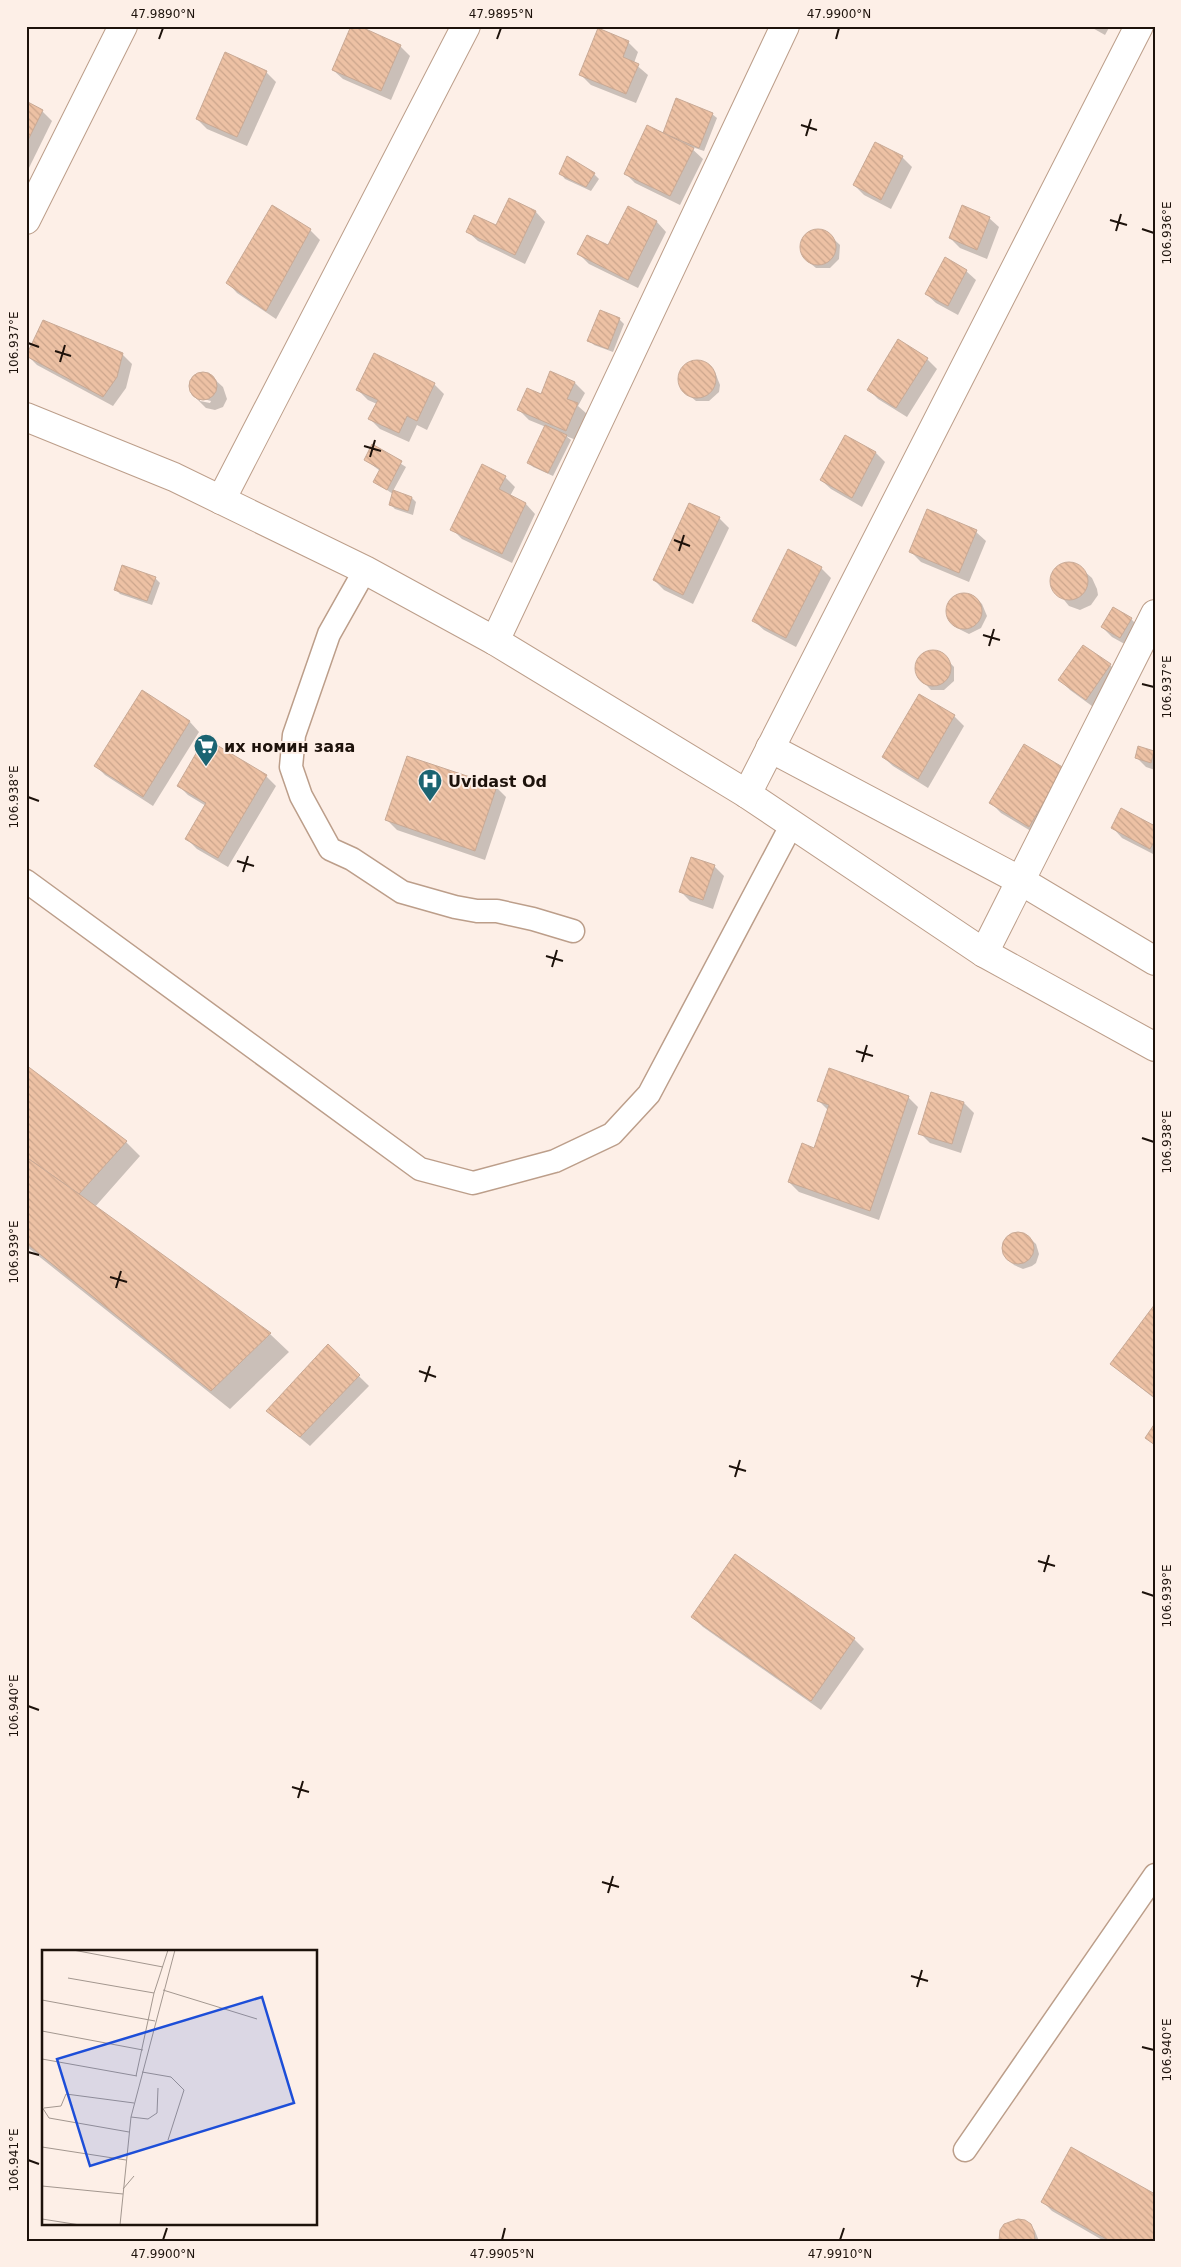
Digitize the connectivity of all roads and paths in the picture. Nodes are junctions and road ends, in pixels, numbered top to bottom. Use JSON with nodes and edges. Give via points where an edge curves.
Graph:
{"nodes":[{"id":1,"x":122,"y":26,"type":"edge"},
{"id":2,"x":466,"y":26,"type":"edge"},
{"id":3,"x":785,"y":26,"type":"edge"},
{"id":4,"x":1139,"y":26,"type":"edge"},
{"id":5,"x":26,"y":220,"type":"edge"},
{"id":6,"x":26,"y":417,"type":"edge"},
{"id":7,"x":221,"y":500,"type":"junction"},
{"id":8,"x":365,"y":570,"type":"junction"},
{"id":9,"x":1155,"y":614,"type":"edge"},
{"id":10,"x":495,"y":641,"type":"junction"},
{"id":11,"x":770,"y":748,"type":"junction"},
{"id":12,"x":747,"y":794,"type":"junction"},
{"id":13,"x":792,"y":824,"type":"junction"},
{"id":14,"x":26,"y":881,"type":"edge"},
{"id":15,"x":1020,"y":881,"type":"junction"},
{"id":16,"x":573,"y":931,"type":"dead end"},
{"id":17,"x":984,"y":954,"type":"junction"},
{"id":18,"x":1155,"y":961,"type":"edge"},
{"id":19,"x":1155,"y":1047,"type":"edge"},
{"id":20,"x":1155,"y":1875,"type":"edge"},
{"id":21,"x":965,"y":2150,"type":"dead end"}],
"edges":[{"from":1,"to":5,"type":"street"},
{"from":2,"to":7,"type":"street"},
{"from":3,"to":10,"type":"street"},
{"from":4,"to":11,"type":"street"},
{"from":6,"to":7,"type":"street","via":[[174,477]]},
{"from":7,"to":8,"type":"street"},
{"from":8,"to":10,"type":"street"},
{"from":8,"to":16,"type":"lane","via":[[329,634],[294,735],[291,767],[301,796],[330,849],[352,859],[402,892],[455,907],[497,911]]},
{"from":9,"to":15,"type":"street"},
{"from":10,"to":12,"type":"street"},
{"from":11,"to":12,"type":"street"},
{"from":11,"to":15,"type":"street"},
{"from":12,"to":13,"type":"street"},
{"from":13,"to":14,"type":"lane","via":[[649,1094],[612,1134],[555,1161],[473,1184],[420,1170]]},
{"from":13,"to":17,"type":"street"},
{"from":15,"to":17,"type":"street"},
{"from":15,"to":18,"type":"street"},
{"from":17,"to":19,"type":"street"},
{"from":20,"to":21,"type":"lane"}]}
